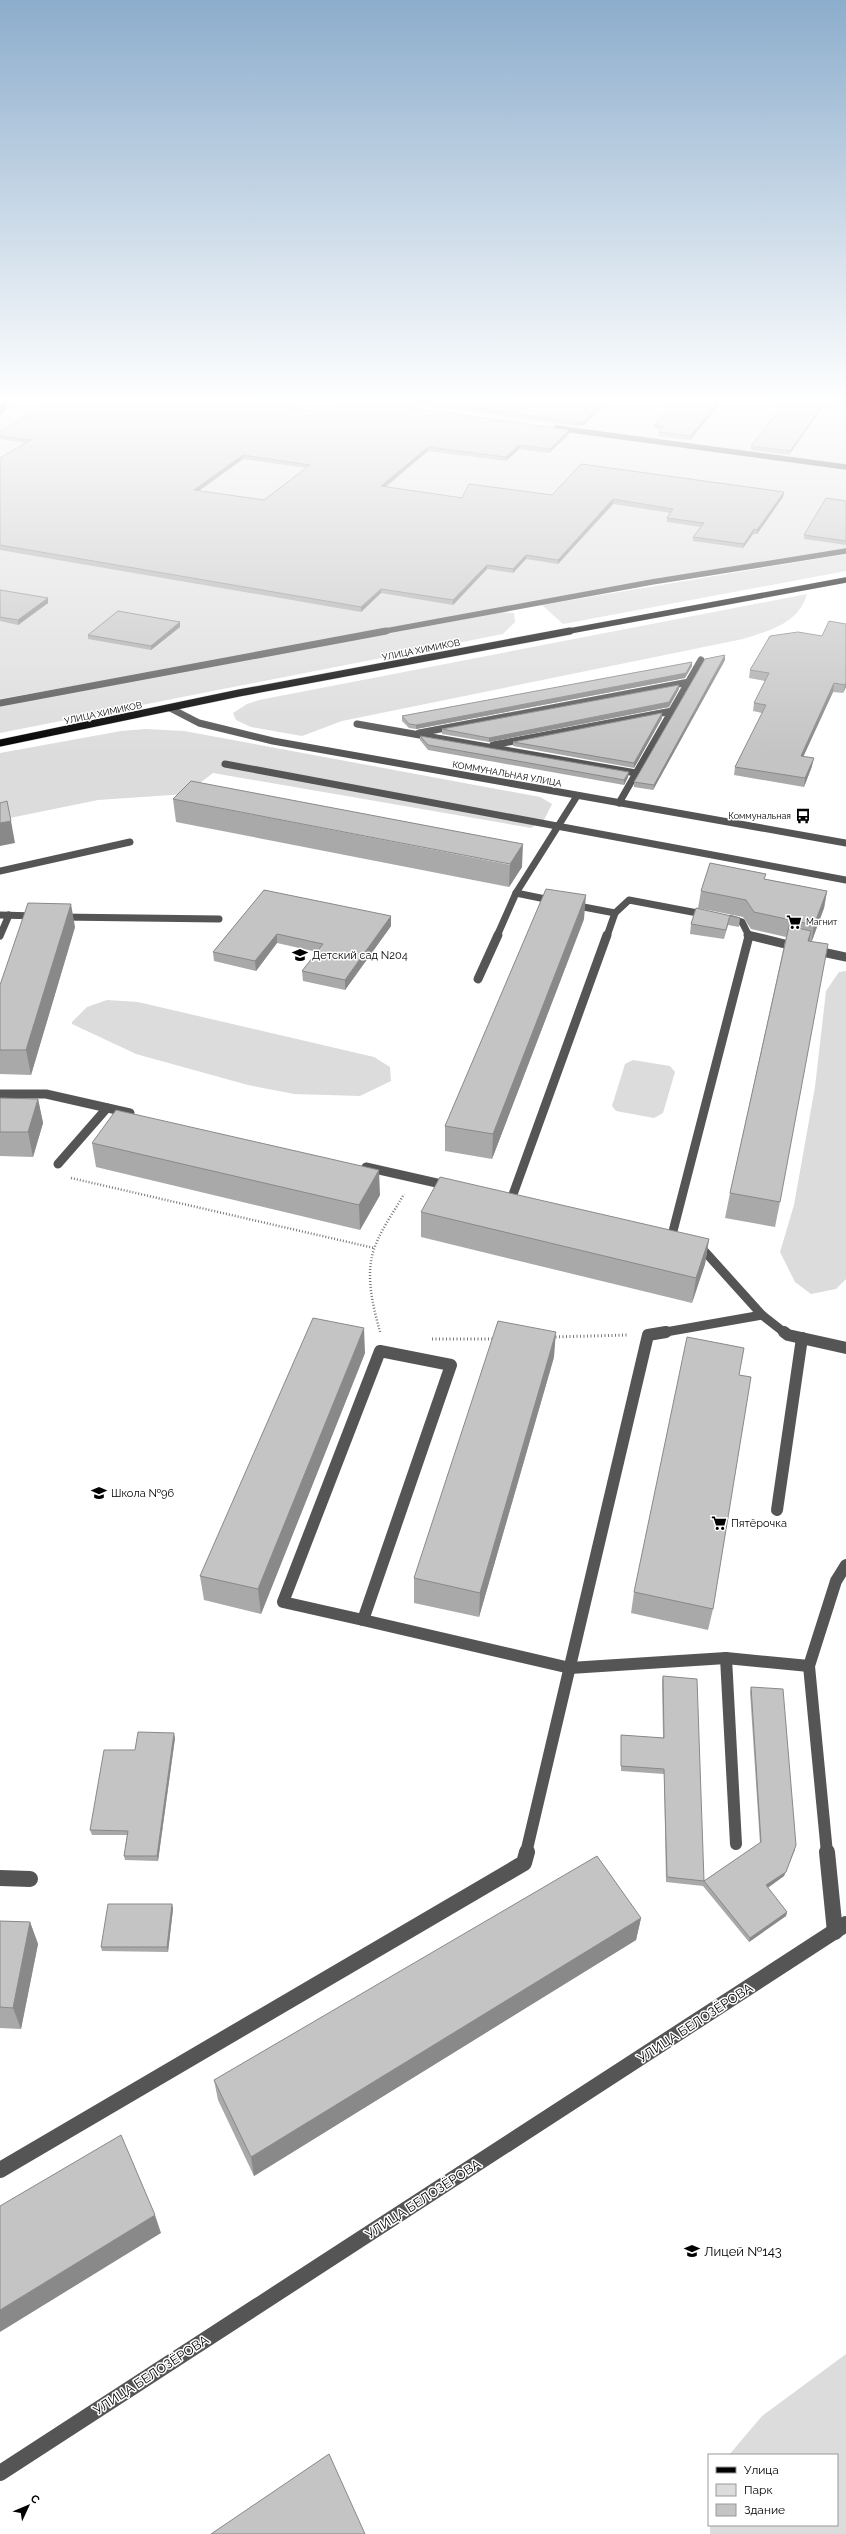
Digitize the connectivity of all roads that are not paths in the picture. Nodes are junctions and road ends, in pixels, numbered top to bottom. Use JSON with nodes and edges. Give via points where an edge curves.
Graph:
{"nodes":[{"id":1,"x":846,"y":550,"type":"edge"},
{"id":2,"x":846,"y":580,"type":"edge"},
{"id":3,"x":701,"y":660,"type":"dead end"},
{"id":4,"x":689,"y":682,"type":"junction"},
{"id":5,"x":0,"y":703,"type":"edge"},
{"id":6,"x":170,"y":708,"type":"junction"},
{"id":7,"x":672,"y":711,"type":"junction"},
{"id":8,"x":357,"y":724,"type":"dead end"},
{"id":9,"x":413,"y":734,"type":"junction"},
{"id":10,"x":0,"y":743,"type":"edge"},
{"id":11,"x":486,"y":747,"type":"junction"},
{"id":12,"x":225,"y":764,"type":"dead end"},
{"id":13,"x":636,"y":773,"type":"junction"},
{"id":14,"x":577,"y":796,"type":"junction"},
{"id":15,"x":619,"y":803,"type":"junction"},
{"id":16,"x":558,"y":826,"type":"junction"},
{"id":17,"x":130,"y":842,"type":"dead end"},
{"id":18,"x":846,"y":843,"type":"edge"},
{"id":19,"x":0,"y":871,"type":"edge"},
{"id":20,"x":846,"y":880,"type":"edge"},
{"id":21,"x":516,"y":893,"type":"junction"},
{"id":22,"x":615,"y":913,"type":"junction"},
{"id":23,"x":0,"y":915,"type":"edge"},
{"id":24,"x":9,"y":915,"type":"junction"},
{"id":25,"x":219,"y":919,"type":"dead end"},
{"id":26,"x":0,"y":936,"type":"edge"},
{"id":27,"x":749,"y":936,"type":"junction"},
{"id":28,"x":846,"y":957,"type":"edge"},
{"id":29,"x":478,"y":979,"type":"dead end"},
{"id":30,"x":0,"y":1094,"type":"edge"},
{"id":31,"x":107,"y":1108,"type":"junction"},
{"id":32,"x":137,"y":1115,"type":"edge"},
{"id":33,"x":58,"y":1164,"type":"road end"},
{"id":34,"x":352,"y":1164,"type":"edge"},
{"id":35,"x":458,"y":1188,"type":"edge"},
{"id":36,"x":511,"y":1200,"type":"edge"},
{"id":37,"x":762,"y":1315,"type":"junction"},
{"id":38,"x":802,"y":1338,"type":"junction"},
{"id":39,"x":846,"y":1348,"type":"edge"},
{"id":40,"x":777,"y":1510,"type":"dead end"},
{"id":41,"x":846,"y":1565,"type":"edge"},
{"id":42,"x":363,"y":1621,"type":"junction"},
{"id":43,"x":726,"y":1658,"type":"junction"},
{"id":44,"x":809,"y":1666,"type":"junction"},
{"id":45,"x":570,"y":1668,"type":"junction"},
{"id":46,"x":736,"y":1844,"type":"dead end"},
{"id":47,"x":0,"y":1878,"type":"edge"},
{"id":48,"x":30,"y":1879,"type":"dead end"},
{"id":49,"x":841,"y":1928,"type":"edge"},
{"id":50,"x":0,"y":2170,"type":"edge"},
{"id":51,"x":0,"y":2473,"type":"edge"}],
"edges":[{"from":1,"to":5,"type":"street","via":[[652,582]]},
{"from":2,"to":6,"type":"main road","name":"УЛИЦА ХИМИКОВ"},
{"from":3,"to":4,"type":"street"},
{"from":4,"to":7,"type":"street"},
{"from":4,"to":9,"type":"street"},
{"from":6,"to":10,"type":"main road","name":"УЛИЦА ХИМИКОВ"},
{"from":6,"to":14,"type":"street","name":"КОММУНАЛЬНАЯ УЛИЦА","via":[[199,723],[273,741]]},
{"from":7,"to":11,"type":"street"},
{"from":7,"to":13,"type":"street"},
{"from":8,"to":9,"type":"street"},
{"from":9,"to":11,"type":"street"},
{"from":11,"to":13,"type":"street"},
{"from":12,"to":16,"type":"street"},
{"from":13,"to":15,"type":"street"},
{"from":14,"to":15,"type":"street","name":"КОММУНАЛЬНАЯ УЛИЦА"},
{"from":14,"to":16,"type":"street"},
{"from":15,"to":18,"type":"street","name":"КОММУНАЛЬНАЯ УЛИЦА"},
{"from":16,"to":20,"type":"street"},
{"from":16,"to":21,"type":"street"},
{"from":17,"to":19,"type":"street"},
{"from":21,"to":22,"type":"street"},
{"from":21,"to":29,"type":"street"},
{"from":22,"to":27,"type":"street","via":[[629,900],[742,922]]},
{"from":22,"to":36,"type":"street"},
{"from":23,"to":24,"type":"street"},
{"from":24,"to":25,"type":"street"},
{"from":24,"to":26,"type":"street"},
{"from":27,"to":28,"type":"street"},
{"from":27,"to":37,"type":"street","via":[[668,1234],[696,1241]]},
{"from":30,"to":31,"type":"street","via":[[46,1094]]},
{"from":31,"to":32,"type":"street"},
{"from":31,"to":33,"type":"street"},
{"from":34,"to":35,"type":"street"},
{"from":37,"to":38,"type":"street","via":[[788,1335]]},
{"from":37,"to":45,"type":"street","via":[[648,1335]]},
{"from":38,"to":39,"type":"street"},
{"from":38,"to":40,"type":"street"},
{"from":41,"to":44,"type":"street","via":[[836,1581]]},
{"from":42,"to":42,"type":"street","via":[[283,1602],[380,1351],[451,1365]]},
{"from":42,"to":45,"type":"street"},
{"from":43,"to":44,"type":"street"},
{"from":43,"to":45,"type":"street"},
{"from":43,"to":46,"type":"street"},
{"from":44,"to":49,"type":"street"},
{"from":45,"to":50,"type":"street","via":[[524,1863]]},
{"from":47,"to":48,"type":"street"},
{"from":49,"to":51,"type":"street","name":"УЛИЦА БЕЛОЗЁРОВА"}]}
